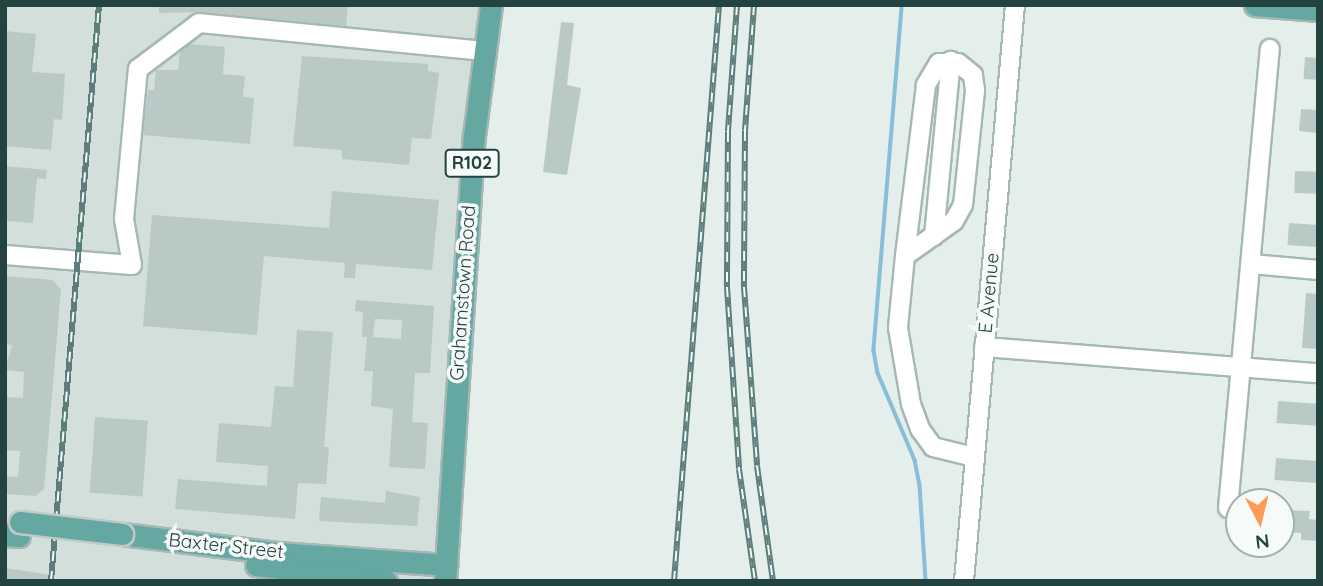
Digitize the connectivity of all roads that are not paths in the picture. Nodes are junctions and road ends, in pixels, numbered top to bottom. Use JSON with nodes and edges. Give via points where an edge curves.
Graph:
{"nodes":[{"id":1,"x":1015,"y":5,"type":"edge"},
{"id":2,"x":1255,"y":5,"type":"edge"},
{"id":3,"x":491,"y":6,"type":"edge"},
{"id":4,"x":1318,"y":10,"type":"edge"},
{"id":5,"x":1270,"y":49,"type":"dead end"},
{"id":6,"x":483,"y":51,"type":"junction"},
{"id":7,"x":951,"y":61,"type":"junction"},
{"id":8,"x":934,"y":236,"type":"junction"},
{"id":9,"x":5,"y":255,"type":"edge"},
{"id":10,"x":905,"y":256,"type":"junction"},
{"id":11,"x":1252,"y":264,"type":"junction"},
{"id":12,"x":1318,"y":270,"type":"edge"},
{"id":13,"x":984,"y":347,"type":"junction"},
{"id":14,"x":1242,"y":366,"type":"junction"},
{"id":15,"x":1318,"y":373,"type":"edge"},
{"id":16,"x":974,"y":457,"type":"junction"},
{"id":17,"x":1230,"y":488,"type":"edge"},
{"id":18,"x":12,"y":528,"type":"edge"},
{"id":19,"x":121,"y":541,"type":"junction"},
{"id":20,"x":446,"y":573,"type":"edge"},
{"id":21,"x":386,"y":581,"type":"edge"},
{"id":22,"x":964,"y":581,"type":"edge"}],
"edges":[{"from":1,"to":13,"type":"street","name":"E Avenue"},
{"from":2,"to":4,"type":"main road"},
{"from":3,"to":6,"type":"main road","name":"Grahamstown Road","number":"R102"},
{"from":5,"to":11,"type":"street"},
{"from":6,"to":9,"type":"street","via":[[199,23],[138,69],[124,219],[132,265]]},
{"from":6,"to":20,"type":"main road","name":"Grahamstown Road","number":"R102"},
{"from":7,"to":8,"type":"street"},
{"from":7,"to":8,"type":"street","via":[[966,66],[973,75],[974,107],[963,205],[954,221]]},
{"from":7,"to":10,"type":"street","via":[[934,67],[926,85]]},
{"from":8,"to":10,"type":"street"},
{"from":10,"to":16,"type":"street","via":[[898,328],[911,404],[933,447]]},
{"from":11,"to":12,"type":"street"},
{"from":11,"to":14,"type":"street"},
{"from":13,"to":14,"type":"street"},
{"from":13,"to":16,"type":"street","name":"E Avenue"},
{"from":14,"to":15,"type":"street"},
{"from":14,"to":17,"type":"street"},
{"from":16,"to":22,"type":"street","name":"E Avenue"},
{"from":18,"to":19,"type":"main road","name":"Baxter Street","bridge":true},
{"from":19,"to":20,"type":"main road","name":"Baxter Street"},
{"from":19,"to":21,"type":"main road","name":"Baxter Street"}]}
